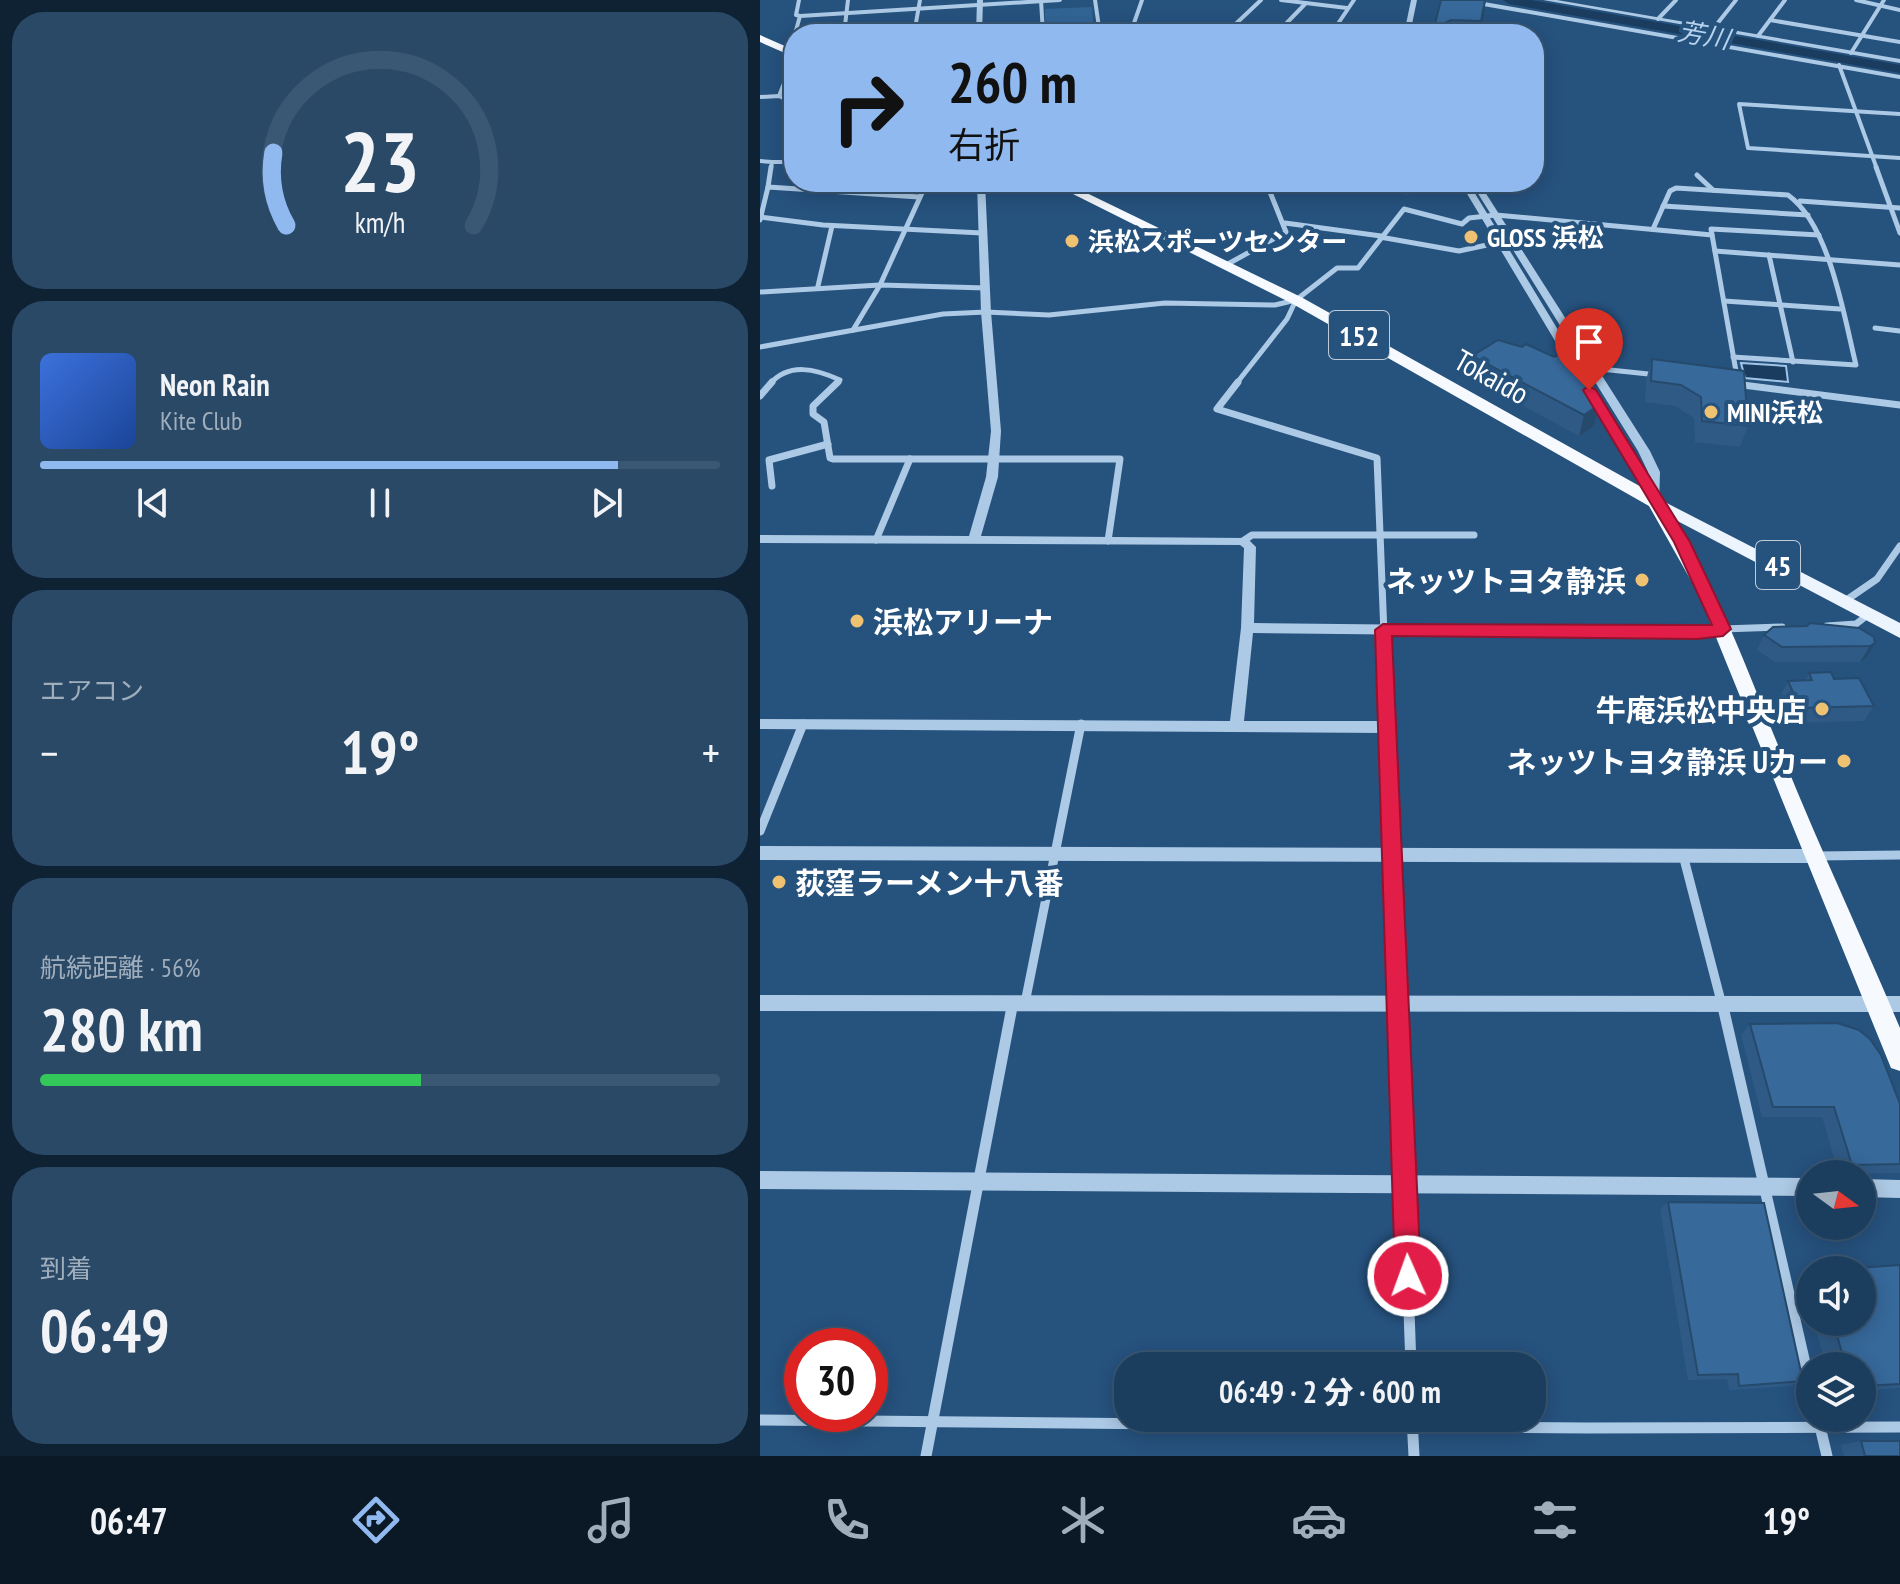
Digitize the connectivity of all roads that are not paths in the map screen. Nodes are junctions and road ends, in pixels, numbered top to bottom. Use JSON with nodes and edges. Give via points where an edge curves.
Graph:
{"nodes":[{"id":1,"x":799,"y":0,"type":"edge"},
{"id":2,"x":848,"y":0,"type":"edge"},
{"id":3,"x":920,"y":0,"type":"edge"},
{"id":4,"x":1060,"y":0,"type":"edge"},
{"id":5,"x":1095,"y":0,"type":"edge"},
{"id":6,"x":1142,"y":0,"type":"edge"},
{"id":7,"x":1261,"y":0,"type":"edge"},
{"id":8,"x":1281,"y":0,"type":"edge"},
{"id":9,"x":1354,"y":0,"type":"edge"},
{"id":10,"x":1414,"y":0,"type":"edge"},
{"id":11,"x":1423,"y":0,"type":"edge"},
{"id":12,"x":1461,"y":0,"type":"edge"},
{"id":13,"x":1546,"y":0,"type":"edge"},
{"id":14,"x":1617,"y":0,"type":"edge"},
{"id":15,"x":1676,"y":0,"type":"edge"},
{"id":16,"x":1736,"y":0,"type":"edge"},
{"id":17,"x":1785,"y":0,"type":"edge"},
{"id":18,"x":1856,"y":0,"type":"edge"},
{"id":19,"x":1041,"y":1,"type":"edge"},
{"id":20,"x":1563,"y":1,"type":"edge"},
{"id":21,"x":980,"y":2,"type":"edge"},
{"id":22,"x":1882,"y":2,"type":"edge"},
{"id":23,"x":1306,"y":3,"type":"junction"},
{"id":24,"x":919,"y":8,"type":"junction"},
{"id":25,"x":1347,"y":8,"type":"junction"},
{"id":26,"x":1607,"y":10,"type":"junction"},
{"id":27,"x":1900,"y":10,"type":"edge"},
{"id":28,"x":846,"y":13,"type":"junction"},
{"id":29,"x":800,"y":16,"type":"junction"},
{"id":30,"x":1658,"y":19,"type":"junction"},
{"id":31,"x":1770,"y":20,"type":"junction"},
{"id":32,"x":1419,"y":22,"type":"dead end"},
{"id":33,"x":798,"y":24,"type":"edge"},
{"id":34,"x":845,"y":24,"type":"edge"},
{"id":35,"x":916,"y":24,"type":"edge"},
{"id":36,"x":979,"y":24,"type":"edge"},
{"id":37,"x":1042,"y":24,"type":"edge"},
{"id":38,"x":1099,"y":24,"type":"edge"},
{"id":39,"x":1134,"y":24,"type":"edge"},
{"id":40,"x":1236,"y":24,"type":"edge"},
{"id":41,"x":1286,"y":24,"type":"edge"},
{"id":42,"x":1337,"y":24,"type":"edge"},
{"id":43,"x":1409,"y":24,"type":"edge"},
{"id":44,"x":1713,"y":29,"type":"junction"},
{"id":45,"x":1863,"y":35,"type":"junction"},
{"id":46,"x":1758,"y":36,"type":"junction"},
{"id":47,"x":760,"y":38,"type":"edge"},
{"id":48,"x":1900,"y":42,"type":"edge"},
{"id":49,"x":784,"y":50,"type":"edge"},
{"id":50,"x":1851,"y":53,"type":"junction"},
{"id":51,"x":1900,"y":61,"type":"edge"},
{"id":52,"x":1840,"y":68,"type":"junction"},
{"id":53,"x":1900,"y":77,"type":"edge"},
{"id":54,"x":784,"y":81,"type":"edge"},
{"id":55,"x":779,"y":96,"type":"junction"},
{"id":56,"x":760,"y":97,"type":"edge"},
{"id":57,"x":784,"y":98,"type":"edge"},
{"id":58,"x":1856,"y":111,"type":"junction"},
{"id":59,"x":1900,"y":114,"type":"edge"},
{"id":60,"x":1872,"y":156,"type":"junction"},
{"id":61,"x":1900,"y":158,"type":"edge"},
{"id":62,"x":760,"y":161,"type":"edge"},
{"id":63,"x":772,"y":162,"type":"junction"},
{"id":64,"x":784,"y":162,"type":"edge"},
{"id":65,"x":1697,"y":175,"type":"dead end"},
{"id":66,"x":768,"y":187,"type":"junction"},
{"id":67,"x":784,"y":188,"type":"edge"},
{"id":68,"x":1713,"y":190,"type":"junction"},
{"id":69,"x":844,"y":192,"type":"edge"},
{"id":70,"x":921,"y":192,"type":"edge"},
{"id":71,"x":981,"y":192,"type":"edge"},
{"id":72,"x":1076,"y":192,"type":"edge"},
{"id":73,"x":1271,"y":192,"type":"edge"},
{"id":74,"x":1472,"y":192,"type":"edge"},
{"id":75,"x":1480,"y":192,"type":"edge"},
{"id":76,"x":919,"y":197,"type":"junction"},
{"id":77,"x":1800,"y":201,"type":"junction"},
{"id":78,"x":1663,"y":206,"type":"junction"},
{"id":79,"x":1891,"y":207,"type":"junction"},
{"id":80,"x":1900,"y":208,"type":"edge"},
{"id":81,"x":1490,"y":215,"type":"junction"},
{"id":82,"x":1808,"y":215,"type":"junction"},
{"id":83,"x":761,"y":218,"type":"edge"},
{"id":84,"x":1285,"y":223,"type":"junction"},
{"id":85,"x":832,"y":226,"type":"junction"},
{"id":86,"x":905,"y":228,"type":"junction"},
{"id":87,"x":1653,"y":229,"type":"junction"},
{"id":88,"x":982,"y":233,"type":"junction"},
{"id":89,"x":1900,"y":233,"type":"edge"},
{"id":90,"x":1712,"y":235,"type":"junction"},
{"id":91,"x":1819,"y":235,"type":"junction"},
{"id":92,"x":1380,"y":236,"type":"junction"},
{"id":93,"x":1501,"y":242,"type":"junction"},
{"id":94,"x":1715,"y":251,"type":"junction"},
{"id":95,"x":1769,"y":255,"type":"junction"},
{"id":96,"x":1825,"y":259,"type":"junction"},
{"id":97,"x":1226,"y":265,"type":"junction"},
{"id":98,"x":1900,"y":265,"type":"edge"},
{"id":99,"x":880,"y":285,"type":"junction"},
{"id":100,"x":818,"y":286,"type":"junction"},
{"id":101,"x":986,"y":288,"type":"junction"},
{"id":102,"x":760,"y":292,"type":"edge"},
{"id":103,"x":1296,"y":300,"type":"junction"},
{"id":104,"x":1724,"y":301,"type":"junction"},
{"id":105,"x":1780,"y":305,"type":"junction"},
{"id":106,"x":1840,"y":309,"type":"junction"},
{"id":107,"x":986,"y":312,"type":"junction"},
{"id":108,"x":1875,"y":328,"type":"dead end"},
{"id":109,"x":853,"y":330,"type":"junction"},
{"id":110,"x":1900,"y":331,"type":"edge"},
{"id":111,"x":760,"y":347,"type":"edge"},
{"id":112,"x":1733,"y":357,"type":"junction"},
{"id":113,"x":1793,"y":362,"type":"junction"},
{"id":114,"x":1591,"y":368,"type":"junction"},
{"id":115,"x":1665,"y":376,"type":"edge"},
{"id":116,"x":1724,"y":383,"type":"edge"},
{"id":117,"x":1738,"y":384,"type":"junction"},
{"id":118,"x":760,"y":396,"type":"edge"},
{"id":119,"x":1900,"y":405,"type":"edge"},
{"id":120,"x":828,"y":444,"type":"junction"},
{"id":121,"x":910,"y":459,"type":"junction"},
{"id":122,"x":994,"y":459,"type":"junction"},
{"id":123,"x":772,"y":486,"type":"dead end"},
{"id":124,"x":1655,"y":502,"type":"junction"},
{"id":125,"x":1474,"y":535,"type":"dead end"},
{"id":126,"x":1381,"y":537,"type":"junction"},
{"id":127,"x":760,"y":539,"type":"edge"},
{"id":128,"x":876,"y":540,"type":"junction"},
{"id":129,"x":974,"y":541,"type":"junction"},
{"id":130,"x":1108,"y":541,"type":"junction"},
{"id":131,"x":1243,"y":541,"type":"junction"},
{"id":132,"x":1900,"y":546,"type":"edge"},
{"id":133,"x":1845,"y":601,"type":"junction"},
{"id":134,"x":1869,"y":614,"type":"junction"},
{"id":135,"x":1817,"y":626,"type":"edge"},
{"id":136,"x":1785,"y":627,"type":"edge"},
{"id":137,"x":1247,"y":628,"type":"junction"},
{"id":138,"x":1723,"y":629,"type":"junction"},
{"id":139,"x":1383,"y":630,"type":"junction"},
{"id":140,"x":1900,"y":631,"type":"edge"},
{"id":141,"x":1081,"y":723,"type":"junction"},
{"id":142,"x":760,"y":724,"type":"edge"},
{"id":143,"x":803,"y":724,"type":"junction"},
{"id":144,"x":1237,"y":725,"type":"junction"},
{"id":145,"x":1386,"y":727,"type":"junction"},
{"id":146,"x":760,"y":831,"type":"edge"},
{"id":147,"x":1055,"y":852,"type":"junction"},
{"id":148,"x":760,"y":853,"type":"edge"},
{"id":149,"x":1683,"y":854,"type":"junction"},
{"id":150,"x":1900,"y":855,"type":"edge"},
{"id":151,"x":1392,"y":856,"type":"junction"},
{"id":152,"x":1813,"y":856,"type":"junction"},
{"id":153,"x":760,"y":1003,"type":"edge"},
{"id":154,"x":1019,"y":1003,"type":"junction"},
{"id":155,"x":1397,"y":1004,"type":"junction"},
{"id":156,"x":1889,"y":1004,"type":"edge"},
{"id":157,"x":1722,"y":1005,"type":"junction"},
{"id":158,"x":1900,"y":1059,"type":"edge"},
{"id":159,"x":760,"y":1180,"type":"edge"},
{"id":160,"x":979,"y":1182,"type":"junction"},
{"id":161,"x":1405,"y":1187,"type":"junction"},
{"id":162,"x":1764,"y":1187,"type":"junction"},
{"id":163,"x":1796,"y":1187,"type":"edge"},
{"id":164,"x":1876,"y":1188,"type":"edge"},
{"id":165,"x":1900,"y":1189,"type":"edge"},
{"id":166,"x":1411,"y":1352,"type":"edge"},
{"id":167,"x":1802,"y":1352,"type":"edge"},
{"id":168,"x":760,"y":1420,"type":"edge"},
{"id":169,"x":933,"y":1423,"type":"junction"},
{"id":170,"x":1114,"y":1423,"type":"edge"},
{"id":171,"x":1796,"y":1423,"type":"edge"},
{"id":172,"x":1876,"y":1426,"type":"edge"},
{"id":173,"x":1546,"y":1427,"type":"edge"},
{"id":174,"x":1900,"y":1427,"type":"edge"},
{"id":175,"x":1413,"y":1432,"type":"edge"},
{"id":176,"x":1821,"y":1432,"type":"edge"},
{"id":177,"x":926,"y":1456,"type":"edge"},
{"id":178,"x":1414,"y":1456,"type":"edge"},
{"id":179,"x":1827,"y":1456,"type":"edge"}],
"edges":[{"from":1,"to":29,"type":"street"},
{"from":2,"to":28,"type":"street"},
{"from":3,"to":24,"type":"street"},
{"from":4,"to":19,"type":"street"},
{"from":5,"to":38,"type":"street"},
{"from":6,"to":39,"type":"street"},
{"from":7,"to":40,"type":"street"},
{"from":8,"to":23,"type":"street"},
{"from":9,"to":25,"type":"street"},
{"from":10,"to":43,"type":"street"},
{"from":11,"to":32,"type":"street"},
{"from":12,"to":52,"type":"street"},
{"from":13,"to":20,"type":"street"},
{"from":14,"to":26,"type":"street"},
{"from":15,"to":30,"type":"street"},
{"from":16,"to":44,"type":"street"},
{"from":17,"to":31,"type":"street"},
{"from":18,"to":22,"type":"street"},
{"from":19,"to":21,"type":"street"},
{"from":19,"to":37,"type":"street"},
{"from":20,"to":26,"type":"street"},
{"from":21,"to":24,"type":"street"},
{"from":21,"to":36,"type":"street"},
{"from":22,"to":27,"type":"street"},
{"from":22,"to":45,"type":"street"},
{"from":23,"to":25,"type":"street"},
{"from":23,"to":41,"type":"street"},
{"from":24,"to":28,"type":"street"},
{"from":24,"to":35,"type":"street"},
{"from":25,"to":42,"type":"street"},
{"from":26,"to":30,"type":"street"},
{"from":28,"to":29,"type":"street"},
{"from":28,"to":34,"type":"street"},
{"from":29,"to":33,"type":"street"},
{"from":30,"to":44,"type":"street"},
{"from":31,"to":45,"type":"street"},
{"from":31,"to":46,"type":"street"},
{"from":44,"to":46,"type":"street"},
{"from":45,"to":48,"type":"street"},
{"from":45,"to":50,"type":"street"},
{"from":46,"to":50,"type":"street"},
{"from":47,"to":49,"type":"highway"},
{"from":50,"to":51,"type":"street"},
{"from":52,"to":53,"type":"street"},
{"from":52,"to":58,"type":"street"},
{"from":54,"to":55,"type":"street"},
{"from":55,"to":56,"type":"street"},
{"from":55,"to":57,"type":"street"},
{"from":58,"to":59,"type":"street"},
{"from":58,"to":60,"type":"street"},
{"from":58,"to":60,"type":"street","via":[[1739,104],[1748,148]]},
{"from":60,"to":61,"type":"street"},
{"from":60,"to":79,"type":"street"},
{"from":62,"to":63,"type":"street"},
{"from":63,"to":64,"type":"street"},
{"from":63,"to":66,"type":"street"},
{"from":65,"to":68,"type":"street"},
{"from":66,"to":67,"type":"street"},
{"from":66,"to":83,"type":"street"},
{"from":68,"to":77,"type":"street","via":[[1788,195]]},
{"from":68,"to":78,"type":"street","via":[[1672,189]]},
{"from":69,"to":76,"type":"street"},
{"from":70,"to":76,"type":"street"},
{"from":71,"to":88,"type":"street"},
{"from":72,"to":97,"type":"highway","name":"Tokaido","number":"152"},
{"from":73,"to":84,"type":"street"},
{"from":74,"to":81,"type":"street"},
{"from":75,"to":81,"type":"street"},
{"from":76,"to":86,"type":"street"},
{"from":77,"to":79,"type":"street"},
{"from":77,"to":82,"type":"street"},
{"from":78,"to":82,"type":"street"},
{"from":78,"to":87,"type":"street"},
{"from":79,"to":80,"type":"street"},
{"from":79,"to":89,"type":"street"},
{"from":81,"to":87,"type":"street"},
{"from":81,"to":92,"type":"street","via":[[1462,224],[1404,209]]},
{"from":81,"to":93,"type":"street"},
{"from":81,"to":114,"type":"street"},
{"from":82,"to":91,"type":"street"},
{"from":83,"to":85,"type":"street"},
{"from":84,"to":92,"type":"street"},
{"from":84,"to":97,"type":"street","via":[[1286,232]]},
{"from":85,"to":86,"type":"street"},
{"from":85,"to":100,"type":"street"},
{"from":86,"to":88,"type":"street"},
{"from":86,"to":99,"type":"street"},
{"from":87,"to":90,"type":"street"},
{"from":88,"to":101,"type":"street"},
{"from":90,"to":91,"type":"street","via":[[1711,229]]},
{"from":90,"to":94,"type":"street"},
{"from":91,"to":96,"type":"street"},
{"from":92,"to":93,"type":"street","via":[[1459,251]]},
{"from":92,"to":103,"type":"street","via":[[1358,268],[1337,268]]},
{"from":93,"to":124,"type":"street"},
{"from":94,"to":95,"type":"street"},
{"from":94,"to":104,"type":"street"},
{"from":95,"to":96,"type":"street"},
{"from":95,"to":105,"type":"street"},
{"from":96,"to":98,"type":"street"},
{"from":96,"to":106,"type":"street"},
{"from":97,"to":103,"type":"highway","name":"Tokaido","number":"152"},
{"from":99,"to":100,"type":"street"},
{"from":99,"to":101,"type":"street"},
{"from":99,"to":109,"type":"street"},
{"from":100,"to":102,"type":"street"},
{"from":101,"to":107,"type":"street"},
{"from":103,"to":107,"type":"street","via":[[1275,305],[1165,303],[1049,315]]},
{"from":103,"to":124,"type":"highway","name":"Tokaido","number":"152"},
{"from":103,"to":126,"type":"street","via":[[1217,409],[1377,458]]},
{"from":104,"to":105,"type":"street"},
{"from":104,"to":112,"type":"street"},
{"from":105,"to":106,"type":"street"},
{"from":105,"to":113,"type":"street"},
{"from":106,"to":113,"type":"street","via":[[1856,365]]},
{"from":107,"to":109,"type":"street"},
{"from":107,"to":122,"type":"street"},
{"from":108,"to":110,"type":"street"},
{"from":109,"to":111,"type":"street"},
{"from":112,"to":113,"type":"street"},
{"from":112,"to":117,"type":"street"},
{"from":114,"to":115,"type":"street"},
{"from":114,"to":124,"type":"street","via":[[1654,472]]},
{"from":116,"to":117,"type":"street"},
{"from":117,"to":119,"type":"street"},
{"from":118,"to":120,"type":"street","via":[[784,372],[838,378],[839,383],[813,406],[813,414],[824,422]]},
{"from":120,"to":121,"type":"street","via":[[833,459]]},
{"from":120,"to":123,"type":"street","via":[[769,460]]},
{"from":121,"to":122,"type":"street"},
{"from":121,"to":128,"type":"street"},
{"from":122,"to":129,"type":"street"},
{"from":122,"to":130,"type":"street","via":[[1120,459]]},
{"from":124,"to":133,"type":"main road","number":"45"},
{"from":124,"to":138,"type":"highway","name":"Tokaido","number":"152","via":[[1682,542]]},
{"from":125,"to":126,"type":"street"},
{"from":126,"to":131,"type":"street","via":[[1252,535]]},
{"from":126,"to":139,"type":"street"},
{"from":127,"to":128,"type":"street"},
{"from":128,"to":129,"type":"street"},
{"from":129,"to":130,"type":"street"},
{"from":130,"to":131,"type":"street"},
{"from":131,"to":137,"type":"street","via":[[1250,547]]},
{"from":132,"to":133,"type":"street","via":[[1865,593]]},
{"from":133,"to":134,"type":"main road","number":"45"},
{"from":134,"to":135,"type":"street","via":[[1856,624]]},
{"from":134,"to":140,"type":"main road","number":"45"},
{"from":136,"to":138,"type":"street"},
{"from":137,"to":139,"type":"street"},
{"from":137,"to":144,"type":"street"},
{"from":138,"to":139,"type":"street"},
{"from":138,"to":152,"type":"highway","name":"Tokaido","number":"152"},
{"from":139,"to":145,"type":"street"},
{"from":141,"to":143,"type":"street"},
{"from":141,"to":144,"type":"street"},
{"from":141,"to":147,"type":"street"},
{"from":142,"to":143,"type":"street"},
{"from":143,"to":146,"type":"street"},
{"from":144,"to":145,"type":"street"},
{"from":145,"to":151,"type":"street"},
{"from":147,"to":148,"type":"street"},
{"from":147,"to":151,"type":"street"},
{"from":147,"to":154,"type":"street"},
{"from":149,"to":151,"type":"street"},
{"from":149,"to":152,"type":"street"},
{"from":149,"to":157,"type":"street"},
{"from":150,"to":152,"type":"street"},
{"from":151,"to":155,"type":"street"},
{"from":152,"to":156,"type":"highway","name":"Tokaido","number":"152"},
{"from":153,"to":154,"type":"street"},
{"from":154,"to":155,"type":"street"},
{"from":154,"to":160,"type":"street"},
{"from":155,"to":157,"type":"street"},
{"from":155,"to":161,"type":"street"},
{"from":156,"to":157,"type":"street"},
{"from":156,"to":158,"type":"highway","name":"Tokaido","number":"152"},
{"from":157,"to":162,"type":"street"},
{"from":159,"to":160,"type":"street"},
{"from":160,"to":161,"type":"street"},
{"from":160,"to":169,"type":"street"},
{"from":161,"to":162,"type":"street"},
{"from":161,"to":166,"type":"street"},
{"from":162,"to":163,"type":"street"},
{"from":162,"to":167,"type":"street"},
{"from":164,"to":165,"type":"street"},
{"from":168,"to":169,"type":"street"},
{"from":169,"to":170,"type":"street"},
{"from":169,"to":177,"type":"street"},
{"from":171,"to":173,"type":"street"},
{"from":172,"to":174,"type":"street"},
{"from":175,"to":178,"type":"street"},
{"from":176,"to":179,"type":"street"}]}
